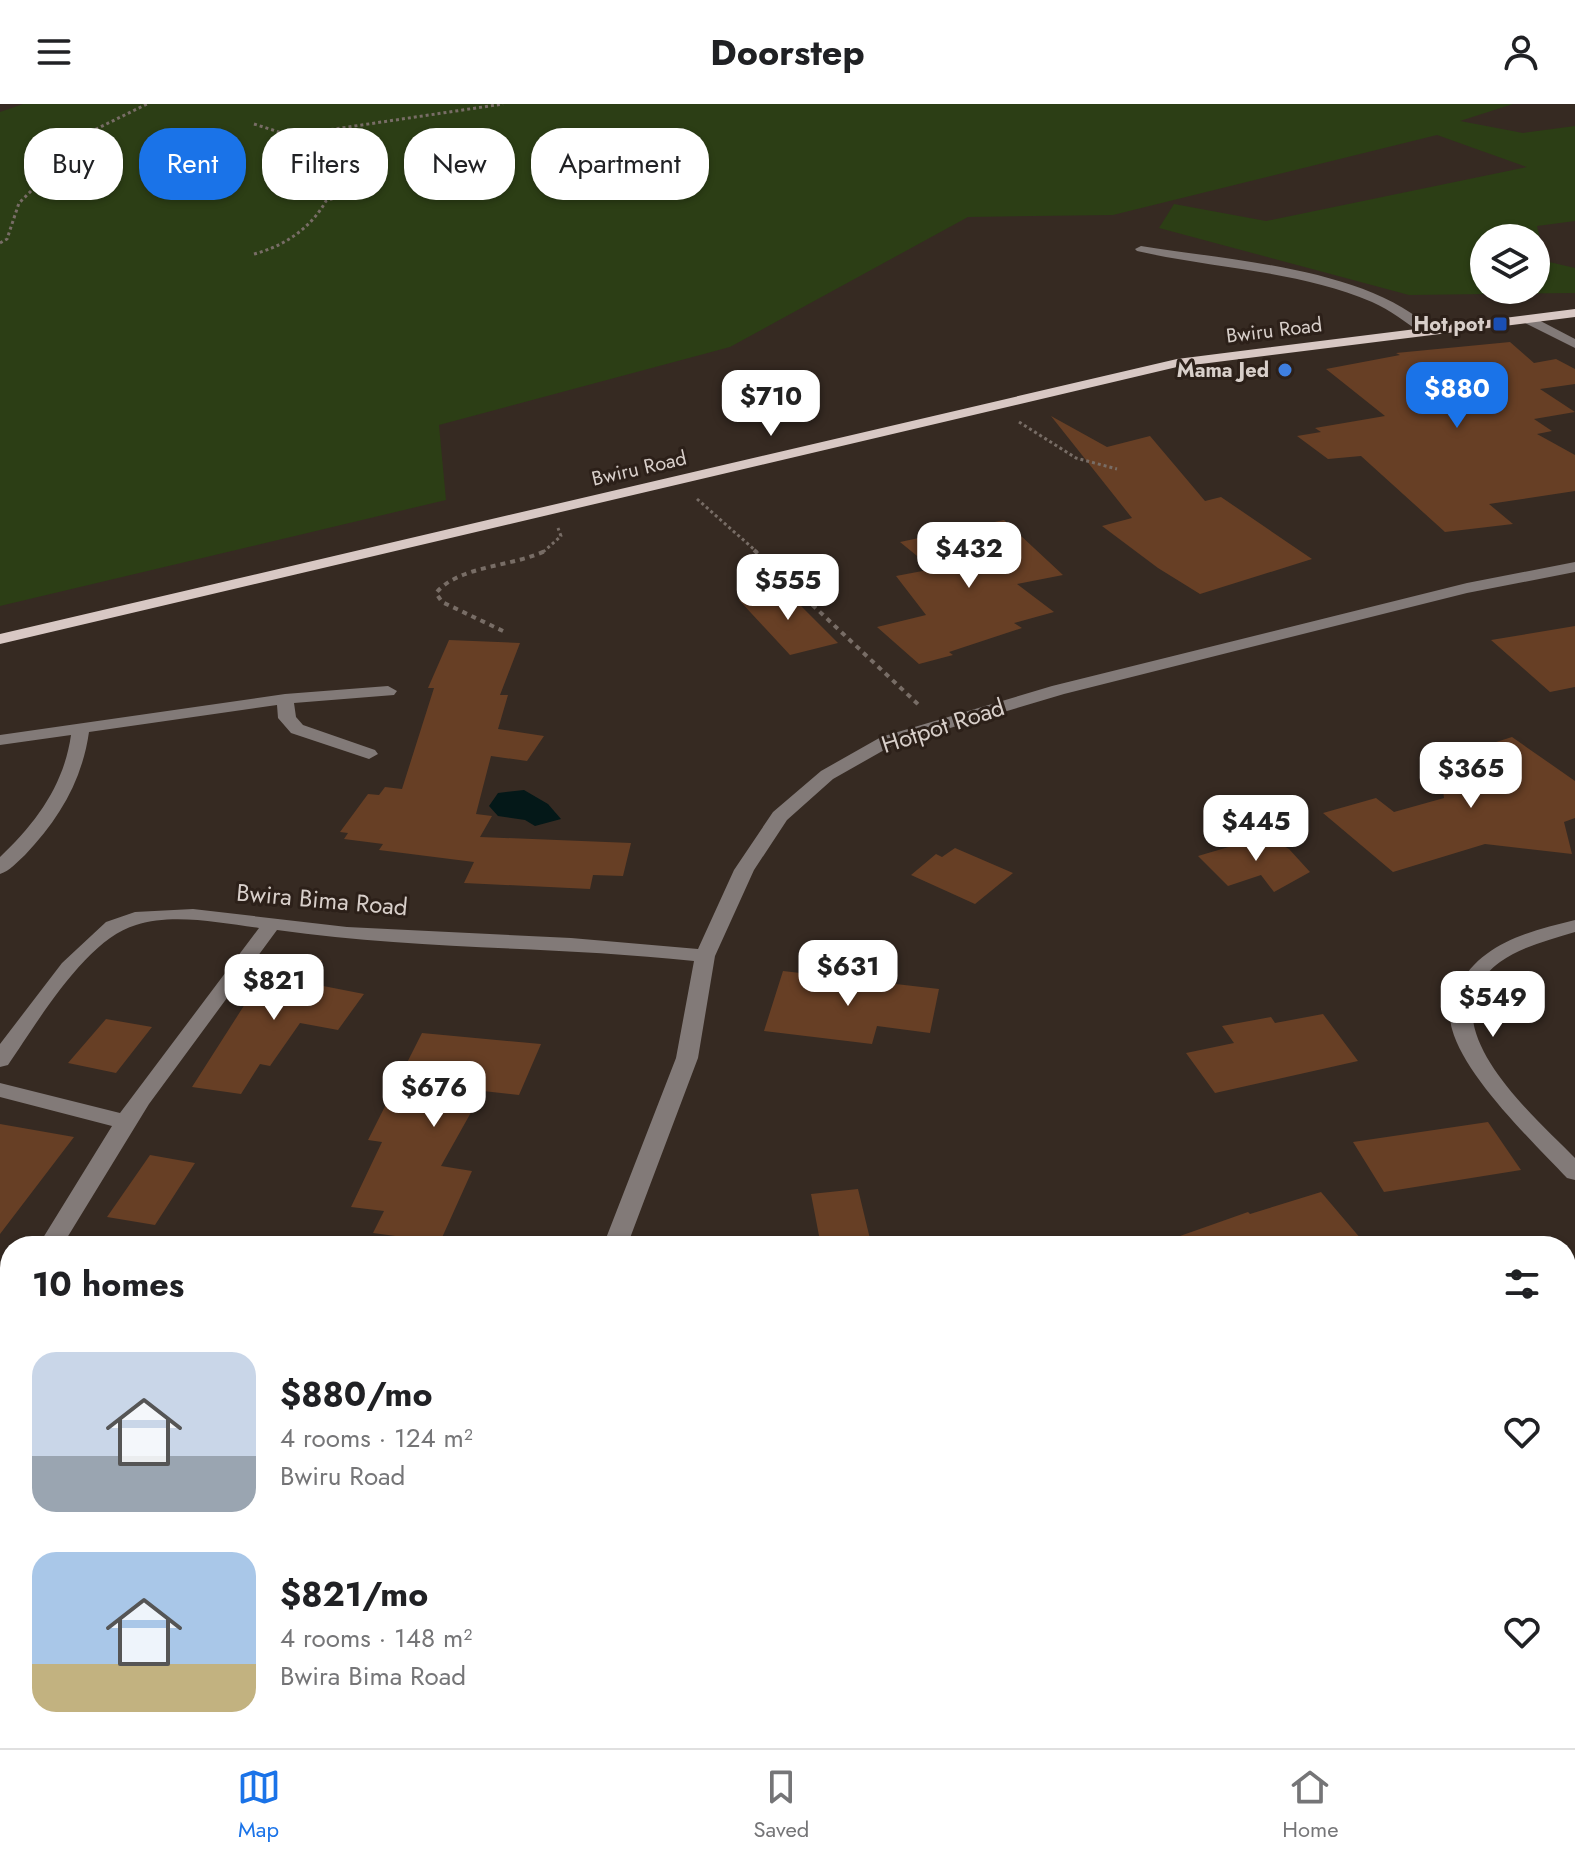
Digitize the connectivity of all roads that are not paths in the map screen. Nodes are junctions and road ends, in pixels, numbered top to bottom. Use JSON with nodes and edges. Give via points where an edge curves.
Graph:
{"nodes":[{"id":1,"x":1141,"y":249,"type":"dead end"},
{"id":2,"x":1575,"y":313,"type":"edge"},
{"id":3,"x":1527,"y":319,"type":"junction"},
{"id":4,"x":1428,"y":332,"type":"junction"},
{"id":5,"x":1575,"y":344,"type":"edge"},
{"id":6,"x":1575,"y":567,"type":"edge"},
{"id":7,"x":0,"y":639,"type":"edge"},
{"id":8,"x":388,"y":691,"type":"dead end"},
{"id":9,"x":285,"y":699,"type":"junction"},
{"id":10,"x":81,"y":727,"type":"junction"},
{"id":11,"x":0,"y":740,"type":"edge"},
{"id":12,"x":369,"y":754,"type":"dead end"},
{"id":13,"x":0,"y":868,"type":"edge"},
{"id":14,"x":271,"y":925,"type":"junction"},
{"id":15,"x":1575,"y":926,"type":"edge"},
{"id":16,"x":705,"y":956,"type":"junction"},
{"id":17,"x":0,"y":1060,"type":"edge"},
{"id":18,"x":0,"y":1090,"type":"edge"},
{"id":19,"x":126,"y":1122,"type":"junction"},
{"id":20,"x":1575,"y":1172,"type":"edge"},
{"id":21,"x":56,"y":1236,"type":"edge"},
{"id":22,"x":619,"y":1236,"type":"edge"}],
"edges":[{"from":1,"to":4,"type":"street","via":[[1352,291]]},
{"from":2,"to":3,"type":"main road","name":"Bwiru Road"},
{"from":3,"to":4,"type":"main road","name":"Bwiru Road"},
{"from":3,"to":5,"type":"street"},
{"from":4,"to":7,"type":"main road","name":"Bwiru Road","via":[[1177,363]]},
{"from":6,"to":16,"type":"street","name":"Hotpot Road","via":[[1467,588],[1074,686],[887,741],[827,775],[780,816],[744,870]]},
{"from":8,"to":9,"type":"street"},
{"from":9,"to":10,"type":"street"},
{"from":9,"to":12,"type":"street","via":[[287,718],[297,729]]},
{"from":10,"to":11,"type":"street"},
{"from":10,"to":13,"type":"street","via":[[73,769],[58,800]]},
{"from":14,"to":16,"type":"street","name":"Bwira Bima Road"},
{"from":14,"to":17,"type":"street","name":"Bwira Bima Road","via":[[162,914],[112,926],[49,994]]},
{"from":14,"to":19,"type":"street"},
{"from":15,"to":20,"type":"street","via":[[1494,957],[1464,995],[1461,1018],[1475,1055]]},
{"from":16,"to":22,"type":"street","name":"Hotpot Road","via":[[687,1058]]},
{"from":18,"to":19,"type":"street"},
{"from":19,"to":21,"type":"street"}]}
